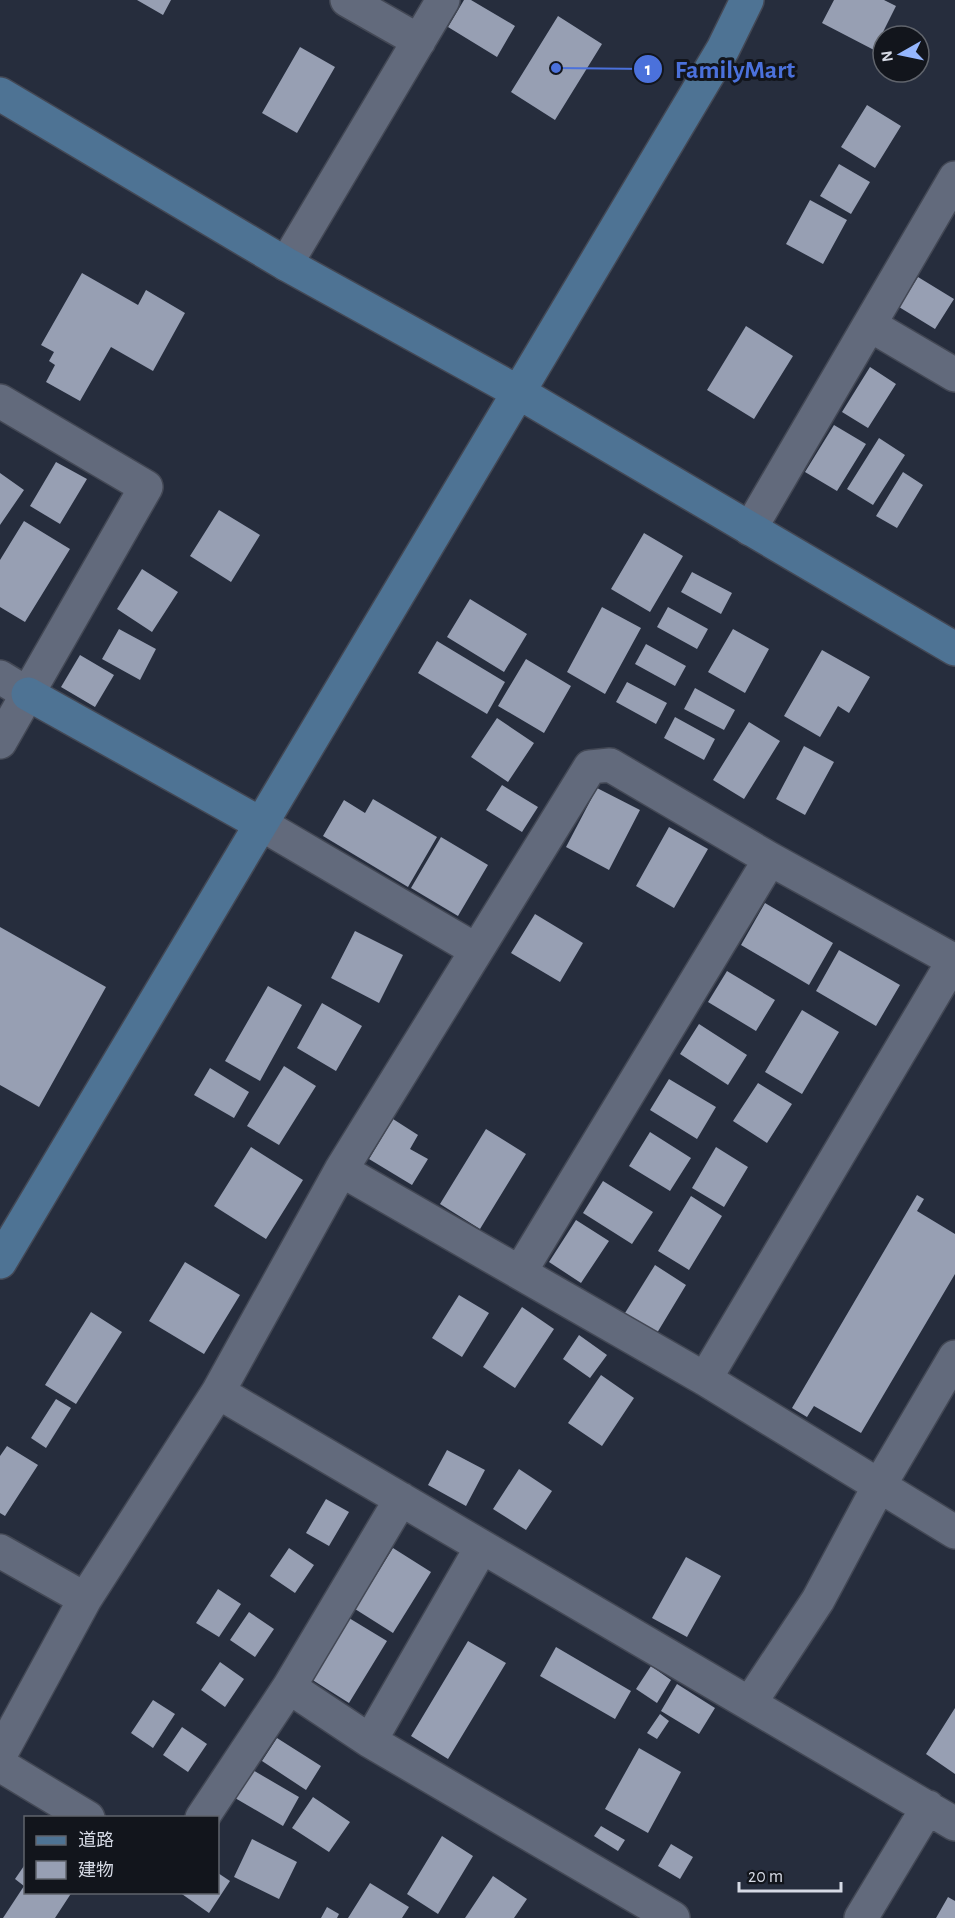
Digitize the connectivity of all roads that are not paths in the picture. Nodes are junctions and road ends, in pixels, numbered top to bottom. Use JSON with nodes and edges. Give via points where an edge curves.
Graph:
{"nodes":[{"id":1,"x":347,"y":0,"type":"edge"},
{"id":2,"x":443,"y":0,"type":"edge"},
{"id":3,"x":747,"y":0,"type":"edge"},
{"id":4,"x":419,"y":42,"type":"junction"},
{"id":5,"x":0,"y":94,"type":"edge"},
{"id":6,"x":955,"y":178,"type":"edge"},
{"id":7,"x":286,"y":264,"type":"junction"},
{"id":8,"x":870,"y":325,"type":"junction"},
{"id":9,"x":955,"y":375,"type":"edge"},
{"id":10,"x":518,"y":392,"type":"junction"},
{"id":11,"x":0,"y":401,"type":"edge"},
{"id":12,"x":750,"y":529,"type":"junction"},
{"id":13,"x":955,"y":649,"type":"edge"},
{"id":14,"x":0,"y":678,"type":"edge"},
{"id":15,"x":28,"y":694,"type":"junction"},
{"id":16,"x":0,"y":742,"type":"edge"},
{"id":17,"x":261,"y":824,"type":"junction"},
{"id":18,"x":770,"y":859,"type":"junction"},
{"id":19,"x":476,"y":950,"type":"junction"},
{"id":20,"x":954,"y":960,"type":"edge"},
{"id":21,"x":341,"y":1170,"type":"junction"},
{"id":22,"x":0,"y":1262,"type":"edge"},
{"id":23,"x":520,"y":1272,"type":"junction"},
{"id":24,"x":955,"y":1357,"type":"edge"},
{"id":25,"x":705,"y":1379,"type":"junction"},
{"id":26,"x":218,"y":1392,"type":"junction"},
{"id":27,"x":879,"y":1486,"type":"junction"},
{"id":28,"x":401,"y":1499,"type":"junction"},
{"id":29,"x":955,"y":1532,"type":"edge"},
{"id":30,"x":482,"y":1548,"type":"junction"},
{"id":31,"x":0,"y":1551,"type":"edge"},
{"id":32,"x":85,"y":1599,"type":"junction"},
{"id":33,"x":289,"y":1687,"type":"junction"},
{"id":34,"x":750,"y":1703,"type":"junction"},
{"id":35,"x":370,"y":1741,"type":"junction"},
{"id":36,"x":0,"y":1755,"type":"edge"},
{"id":37,"x":0,"y":1765,"type":"edge"},
{"id":38,"x":928,"y":1807,"type":"junction"},
{"id":39,"x":85,"y":1816,"type":"edge"},
{"id":40,"x":203,"y":1816,"type":"edge"},
{"id":41,"x":955,"y":1824,"type":"edge"},
{"id":42,"x":673,"y":1918,"type":"edge"},
{"id":43,"x":861,"y":1918,"type":"edge"}],
"edges":[{"from":1,"to":4,"type":"street"},
{"from":2,"to":4,"type":"street"},
{"from":3,"to":10,"type":"street","via":[[723,50]]},
{"from":4,"to":7,"type":"street"},
{"from":5,"to":7,"type":"street"},
{"from":6,"to":8,"type":"street"},
{"from":7,"to":10,"type":"street"},
{"from":8,"to":9,"type":"street"},
{"from":8,"to":12,"type":"street"},
{"from":10,"to":12,"type":"street"},
{"from":10,"to":17,"type":"street"},
{"from":11,"to":15,"type":"street","via":[[146,487]]},
{"from":12,"to":13,"type":"street"},
{"from":14,"to":15,"type":"street"},
{"from":15,"to":16,"type":"street"},
{"from":15,"to":17,"type":"street"},
{"from":17,"to":19,"type":"street"},
{"from":17,"to":22,"type":"street"},
{"from":18,"to":19,"type":"street","via":[[610,765],[590,767]]},
{"from":18,"to":20,"type":"street"},
{"from":18,"to":23,"type":"street"},
{"from":19,"to":21,"type":"street"},
{"from":20,"to":25,"type":"street"},
{"from":21,"to":23,"type":"street"},
{"from":21,"to":26,"type":"street"},
{"from":23,"to":25,"type":"street"},
{"from":24,"to":27,"type":"street"},
{"from":25,"to":27,"type":"street"},
{"from":26,"to":28,"type":"street"},
{"from":26,"to":32,"type":"street"},
{"from":27,"to":29,"type":"street"},
{"from":27,"to":34,"type":"street","via":[[818,1600]]},
{"from":28,"to":30,"type":"street"},
{"from":28,"to":33,"type":"street"},
{"from":30,"to":34,"type":"street"},
{"from":30,"to":35,"type":"street"},
{"from":31,"to":32,"type":"street"},
{"from":32,"to":36,"type":"street"},
{"from":33,"to":35,"type":"street"},
{"from":33,"to":40,"type":"street"},
{"from":34,"to":38,"type":"street"},
{"from":35,"to":42,"type":"street"},
{"from":37,"to":39,"type":"street"},
{"from":38,"to":41,"type":"street"},
{"from":38,"to":43,"type":"street"}]}
